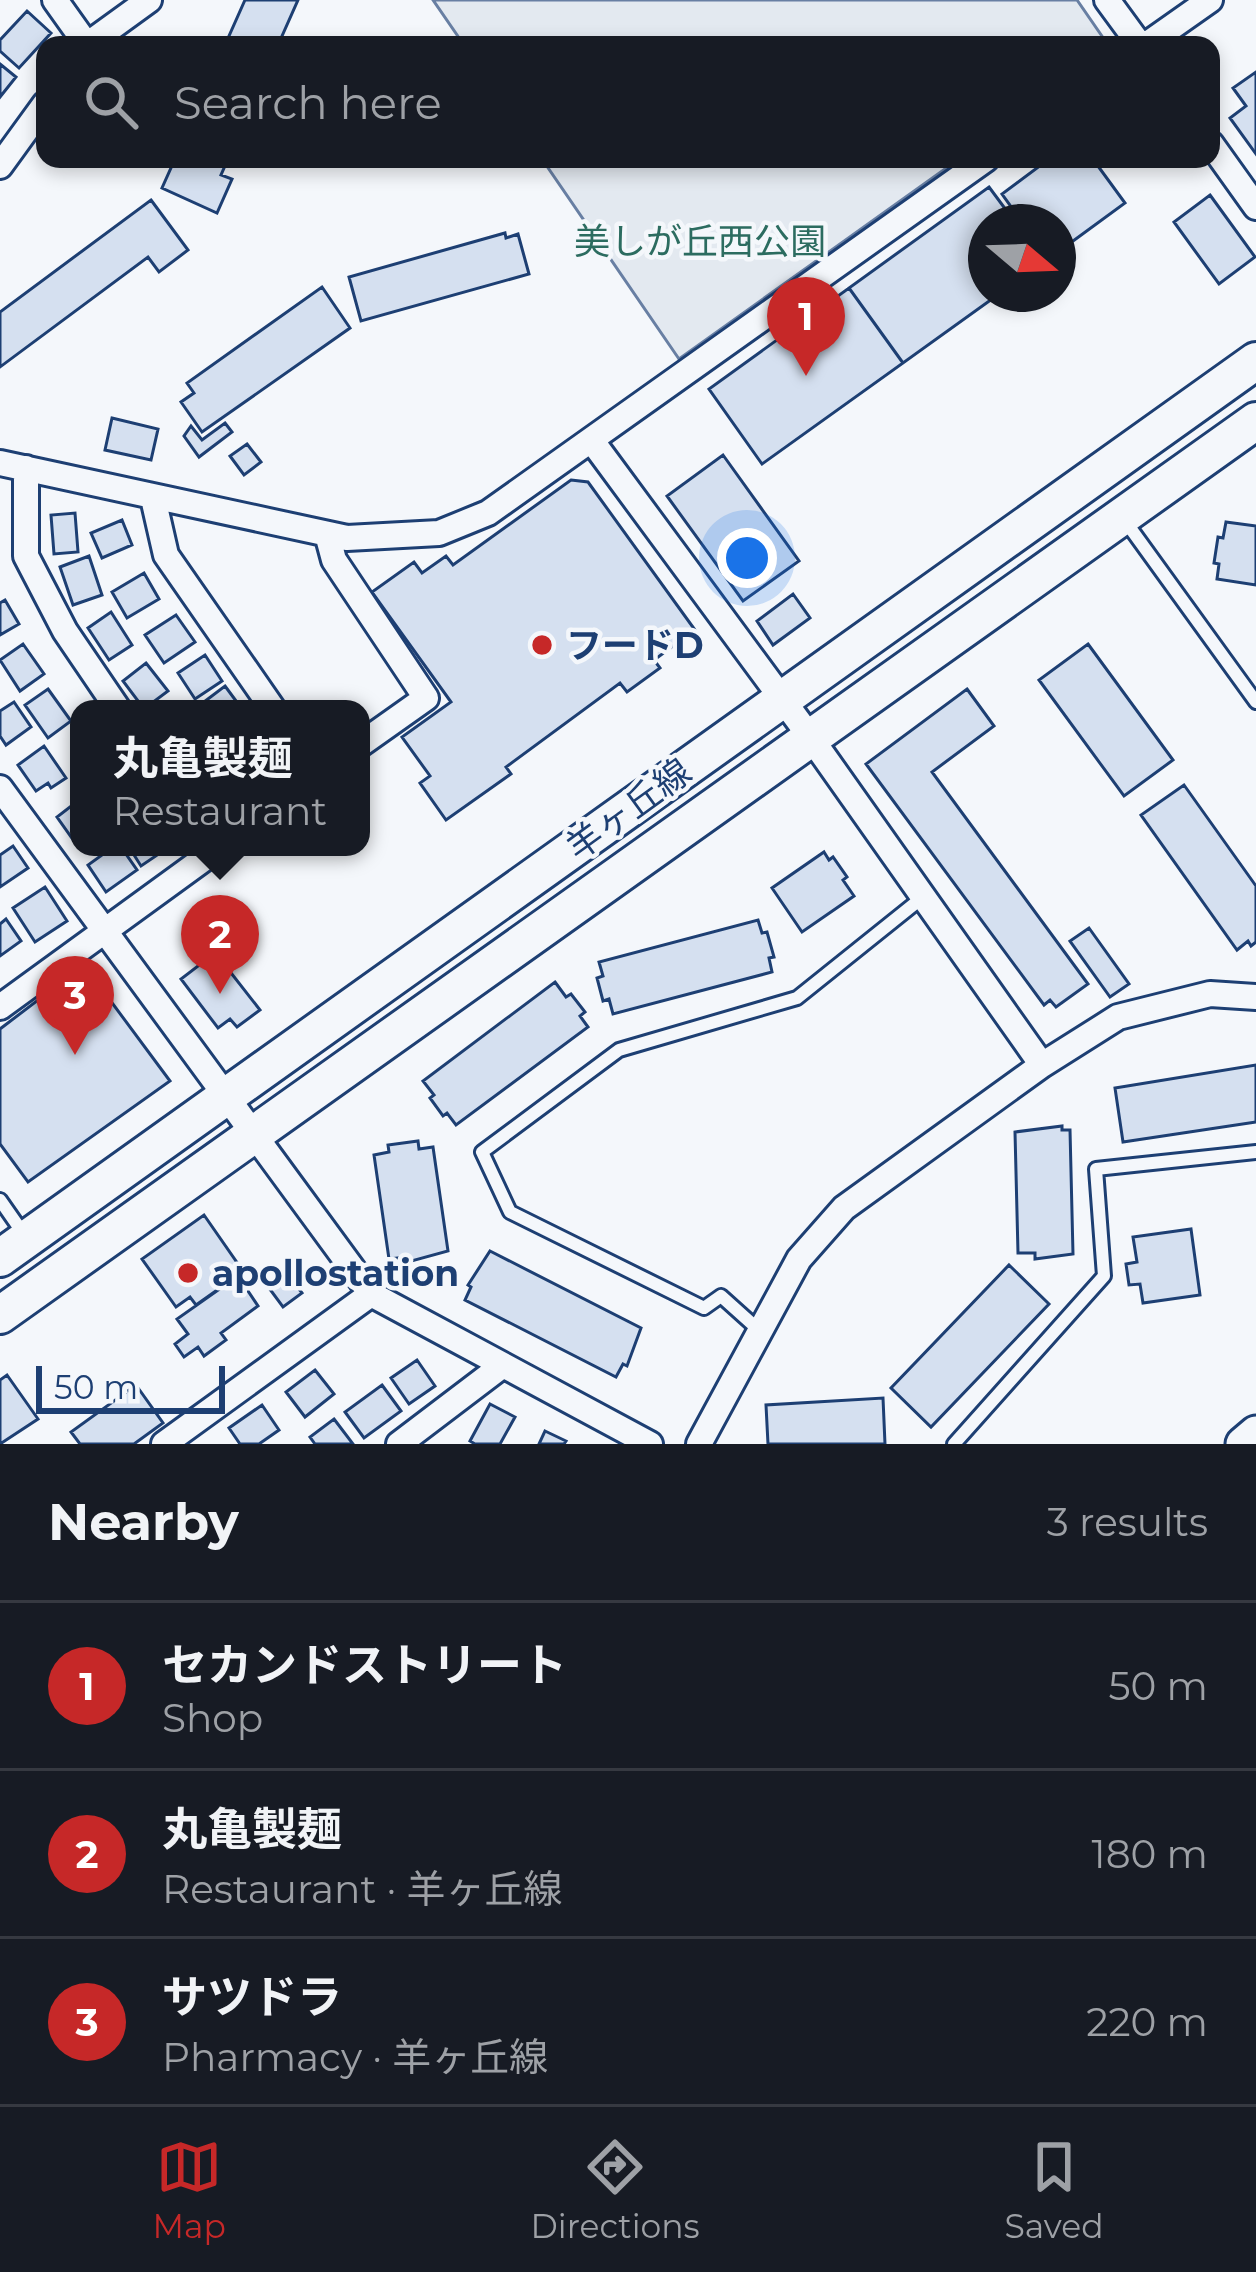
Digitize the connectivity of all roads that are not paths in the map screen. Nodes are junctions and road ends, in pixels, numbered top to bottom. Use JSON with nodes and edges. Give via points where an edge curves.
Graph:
{"nodes":[{"id":1,"x":56,"y":0,"type":"edge"},
{"id":2,"x":149,"y":0,"type":"edge"},
{"id":3,"x":1107,"y":0,"type":"edge"},
{"id":4,"x":1210,"y":0,"type":"edge"},
{"id":5,"x":81,"y":36,"type":"edge"},
{"id":6,"x":99,"y":36,"type":"edge"},
{"id":7,"x":1136,"y":36,"type":"edge"},
{"id":8,"x":1156,"y":36,"type":"edge"},
{"id":9,"x":36,"y":116,"type":"edge"},
{"id":10,"x":1220,"y":157,"type":"edge"},
{"id":11,"x":0,"y":166,"type":"edge"},
{"id":12,"x":973,"y":168,"type":"edge"},
{"id":13,"x":1256,"y":207,"type":"edge"},
{"id":14,"x":1256,"y":361,"type":"edge"},
{"id":15,"x":1256,"y":421,"type":"edge"},
{"id":16,"x":592,"y":441,"type":"junction"},
{"id":17,"x":0,"y":463,"type":"edge"},
{"id":18,"x":26,"y":468,"type":"junction"},
{"id":19,"x":153,"y":498,"type":"junction"},
{"id":20,"x":1121,"y":516,"type":"junction"},
{"id":21,"x":327,"y":533,"type":"junction"},
{"id":22,"x":783,"y":698,"type":"junction"},
{"id":23,"x":112,"y":700,"type":"edge"},
{"id":24,"x":267,"y":700,"type":"edge"},
{"id":25,"x":1256,"y":702,"type":"edge"},
{"id":26,"x":370,"y":738,"type":"edge"},
{"id":27,"x":812,"y":738,"type":"junction"},
{"id":28,"x":4,"y":803,"type":"edge"},
{"id":29,"x":205,"y":856,"type":"edge"},
{"id":30,"x":924,"y":896,"type":"junction"},
{"id":31,"x":103,"y":932,"type":"junction"},
{"id":32,"x":1256,"y":997,"type":"edge"},
{"id":33,"x":0,"y":1007,"type":"edge"},
{"id":34,"x":1042,"y":1065,"type":"junction"},
{"id":35,"x":224,"y":1098,"type":"junction"},
{"id":36,"x":254,"y":1138,"type":"junction"},
{"id":37,"x":1256,"y":1152,"type":"edge"},
{"id":38,"x":0,"y":1200,"type":"edge"},
{"id":39,"x":14,"y":1249,"type":"edge"},
{"id":40,"x":371,"y":1294,"type":"junction"},
{"id":41,"x":0,"y":1315,"type":"edge"},
{"id":42,"x":760,"y":1331,"type":"junction"},
{"id":43,"x":502,"y":1365,"type":"junction"},
{"id":44,"x":1256,"y":1433,"type":"edge"},
{"id":45,"x":164,"y":1444,"type":"edge"},
{"id":46,"x":399,"y":1444,"type":"edge"},
{"id":47,"x":650,"y":1444,"type":"edge"},
{"id":48,"x":699,"y":1444,"type":"edge"},
{"id":49,"x":954,"y":1444,"type":"edge"},
{"id":50,"x":1244,"y":1444,"type":"edge"}],
"edges":[{"from":1,"to":5,"type":"street"},
{"from":2,"to":6,"type":"street"},
{"from":3,"to":7,"type":"street"},
{"from":4,"to":8,"type":"street"},
{"from":9,"to":11,"type":"street"},
{"from":10,"to":13,"type":"street"},
{"from":12,"to":16,"type":"street"},
{"from":14,"to":22,"type":"main road","name":"羊ヶ丘線"},
{"from":15,"to":20,"type":"main road","name":"羊ヶ丘線"},
{"from":16,"to":21,"type":"street","via":[[488,513],[439,533]]},
{"from":16,"to":22,"type":"street"},
{"from":17,"to":18,"type":"street"},
{"from":18,"to":19,"type":"street"},
{"from":18,"to":23,"type":"street","via":[[26,556]]},
{"from":19,"to":21,"type":"street"},
{"from":19,"to":24,"type":"street","via":[[166,556]]},
{"from":20,"to":25,"type":"lane"},
{"from":20,"to":27,"type":"main road","name":"羊ヶ丘線"},
{"from":21,"to":26,"type":"street","via":[[334,560],[426,698]]},
{"from":22,"to":27,"type":"street"},
{"from":22,"to":35,"type":"main road","name":"羊ヶ丘線"},
{"from":27,"to":30,"type":"street"},
{"from":27,"to":36,"type":"main road","name":"羊ヶ丘線"},
{"from":28,"to":31,"type":"street"},
{"from":29,"to":31,"type":"street"},
{"from":30,"to":34,"type":"street"},
{"from":30,"to":42,"type":"lane","via":[[797,998],[619,1050],[482,1152],[510,1212],[704,1308],[721,1296]]},
{"from":31,"to":33,"type":"street"},
{"from":31,"to":35,"type":"street"},
{"from":32,"to":34,"type":"street","via":[[1210,994],[1118,1017]]},
{"from":34,"to":42,"type":"street","via":[[844,1208],[799,1259]]},
{"from":35,"to":36,"type":"street"},
{"from":35,"to":39,"type":"main road","name":"羊ヶ丘線"},
{"from":36,"to":40,"type":"street"},
{"from":36,"to":41,"type":"main road","name":"羊ヶ丘線"},
{"from":37,"to":49,"type":"lane","via":[[1096,1169],[1104,1276]]},
{"from":38,"to":39,"type":"lane"},
{"from":40,"to":43,"type":"street"},
{"from":40,"to":45,"type":"street"},
{"from":42,"to":48,"type":"street"},
{"from":43,"to":46,"type":"street"},
{"from":43,"to":47,"type":"street"},
{"from":44,"to":50,"type":"street"}]}
